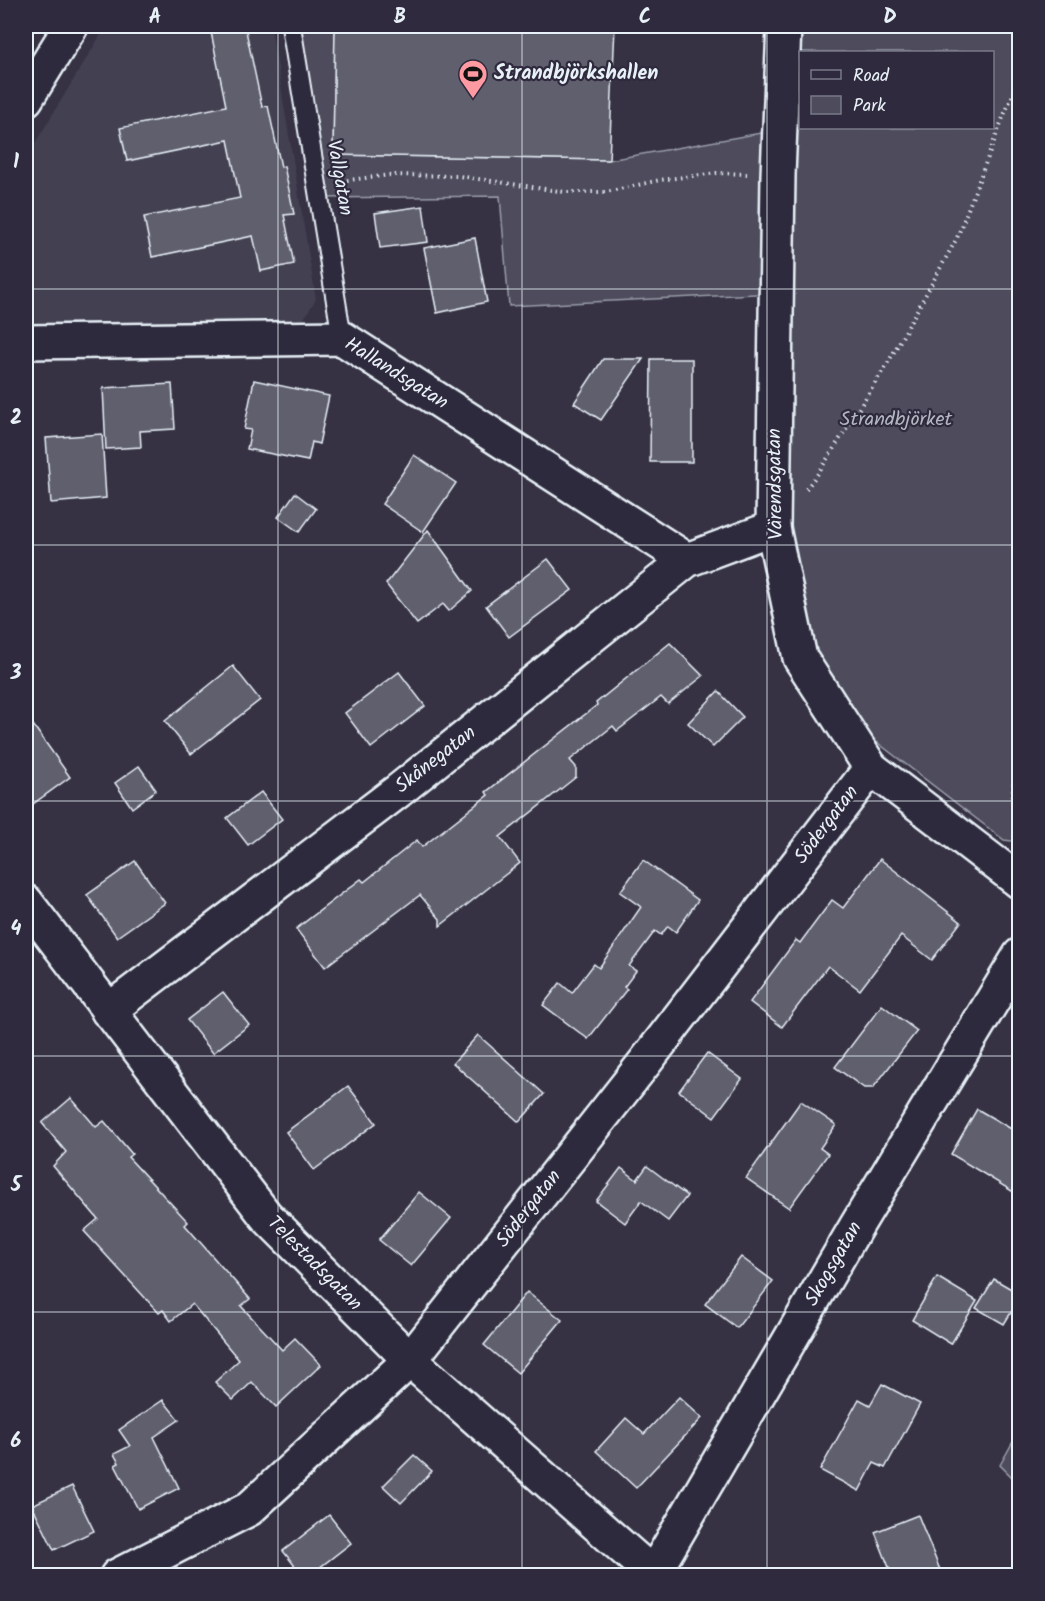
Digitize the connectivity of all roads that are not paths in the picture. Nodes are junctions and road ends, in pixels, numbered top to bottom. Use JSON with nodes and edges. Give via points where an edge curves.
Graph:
{"nodes":[{"id":1,"x":71,"y":26,"type":"edge"},
{"id":2,"x":291,"y":26,"type":"edge"},
{"id":3,"x":784,"y":26,"type":"edge"},
{"id":4,"x":26,"y":99,"type":"edge"},
{"id":5,"x":342,"y":338,"type":"junction"},
{"id":6,"x":26,"y":342,"type":"edge"},
{"id":7,"x":773,"y":528,"type":"junction"},
{"id":8,"x":687,"y":560,"type":"junction"},
{"id":9,"x":871,"y":768,"type":"junction"},
{"id":10,"x":1009,"y":875,"type":"edge"},
{"id":11,"x":26,"y":902,"type":"edge"},
{"id":12,"x":1020,"y":955,"type":"edge"},
{"id":13,"x":108,"y":1011,"type":"junction"},
{"id":14,"x":410,"y":1360,"type":"junction"},
{"id":15,"x":117,"y":1575,"type":"edge"},
{"id":16,"x":654,"y":1575,"type":"edge"}],
"edges":[{"from":1,"to":4,"type":"street"},
{"from":2,"to":5,"type":"lane","name":"Vallgatan"},
{"from":3,"to":7,"type":"street","name":"Värendsgatan"},
{"from":5,"to":6,"type":"street","name":"Hallandsgatan"},
{"from":5,"to":8,"type":"street","name":"Hallandsgatan"},
{"from":7,"to":8,"type":"street","name":"Skånegatan"},
{"from":7,"to":9,"type":"street","name":"Värendsgatan","via":[[800,658]]},
{"from":8,"to":13,"type":"street","name":"Skånegatan","via":[[398,790]]},
{"from":9,"to":10,"type":"street","name":"Värendsgatan"},
{"from":9,"to":14,"type":"street","name":"Södergatan"},
{"from":11,"to":13,"type":"street","name":"Telestadsgatan"},
{"from":12,"to":16,"type":"street","name":"Skogsgatan","via":[[857,1225]]},
{"from":13,"to":14,"type":"street","name":"Telestadsgatan","via":[[266,1216]]},
{"from":14,"to":15,"type":"street","name":"Södergatan","via":[[249,1509]]},
{"from":14,"to":16,"type":"street","name":"Telestadsgatan"}]}
